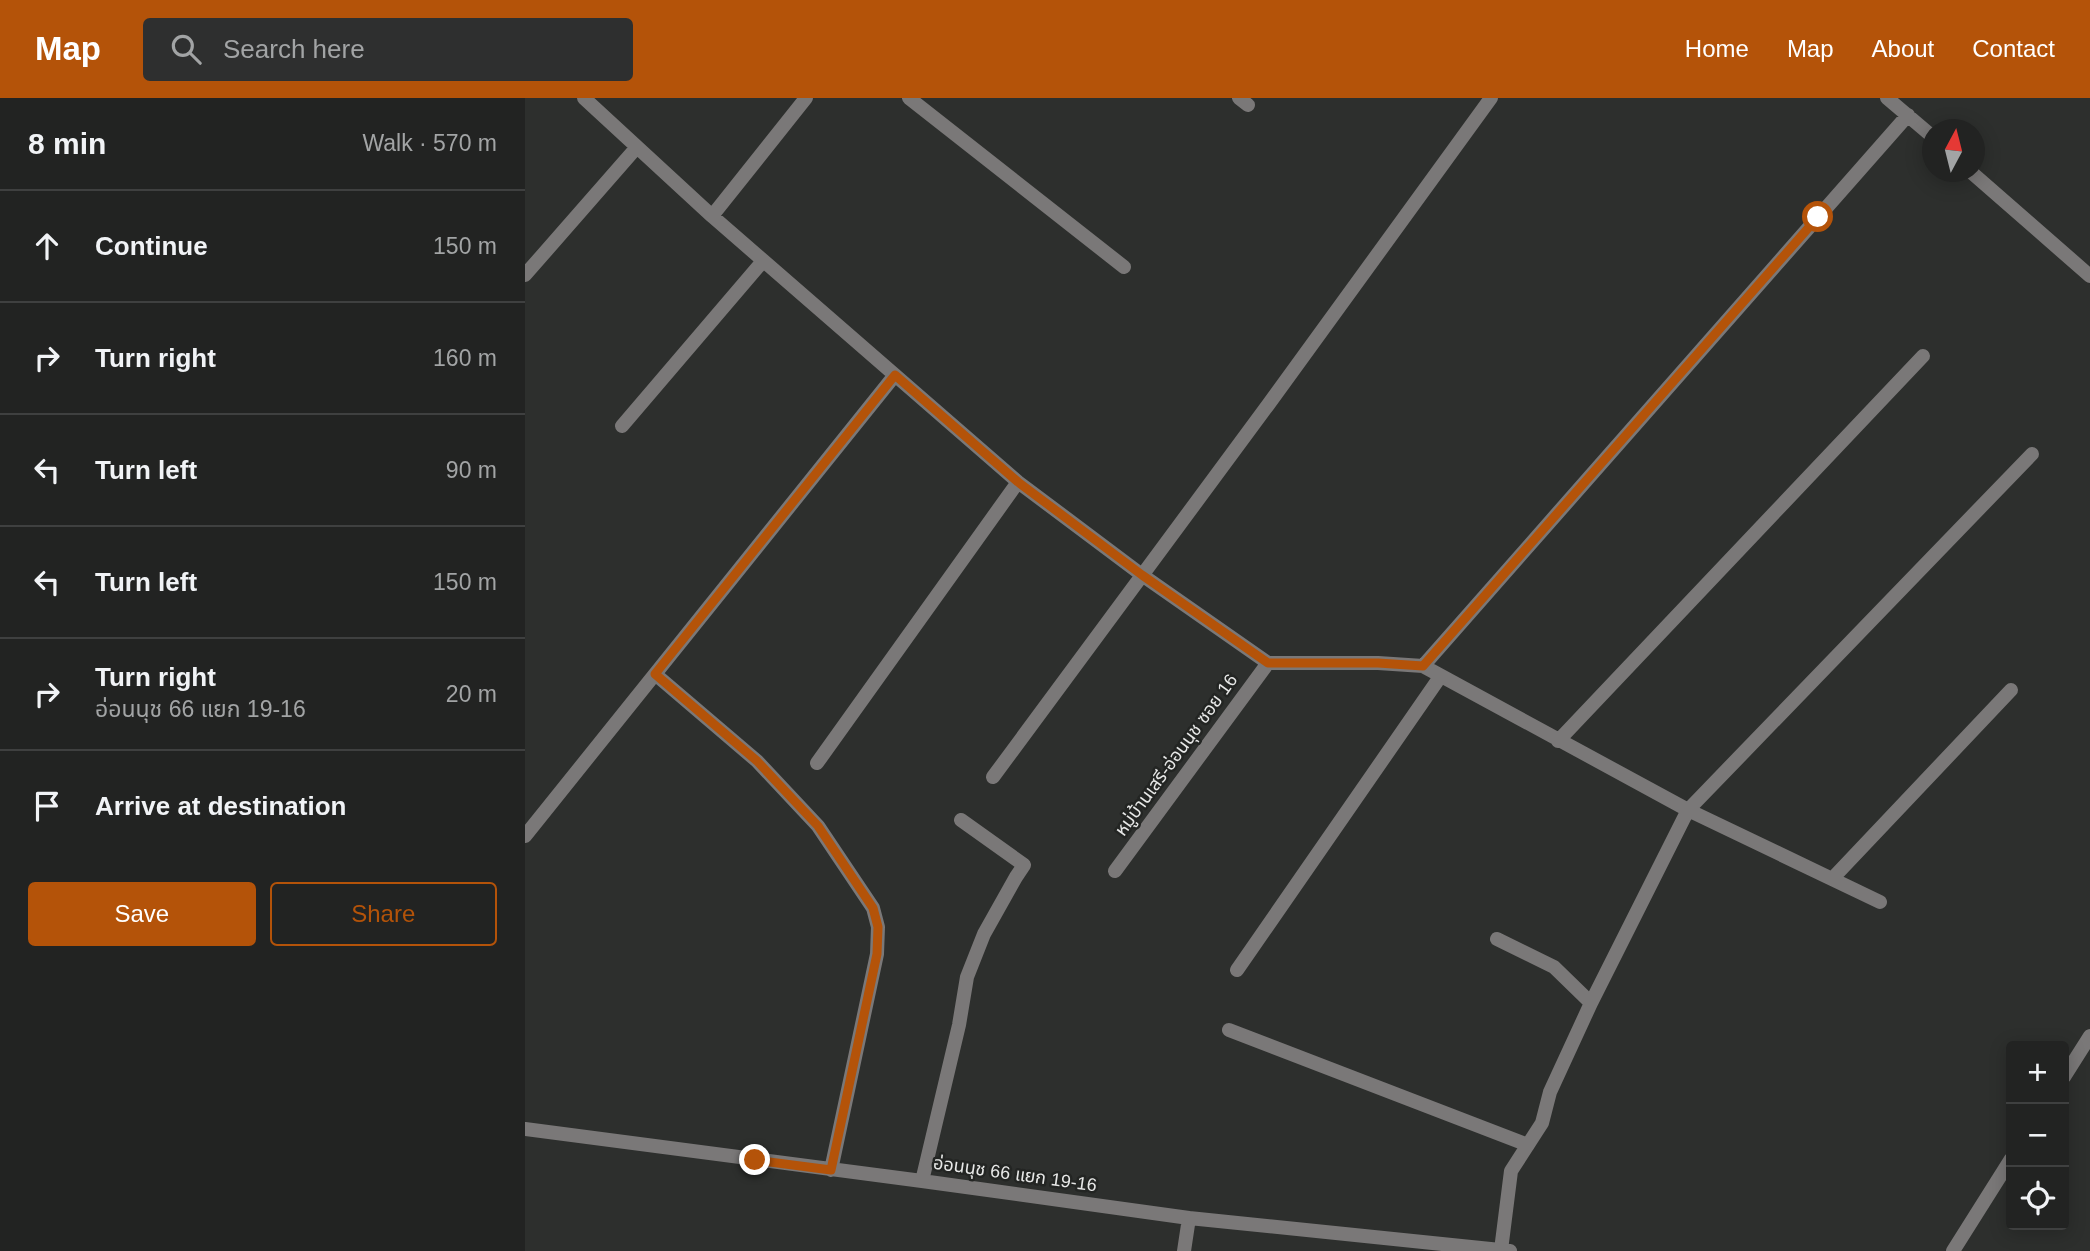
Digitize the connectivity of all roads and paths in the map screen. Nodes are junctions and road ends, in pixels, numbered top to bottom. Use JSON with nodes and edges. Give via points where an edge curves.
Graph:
{"nodes":[{"id":1,"x":584,"y":98,"type":"edge"},
{"id":2,"x":806,"y":98,"type":"edge"},
{"id":3,"x":909,"y":98,"type":"edge"},
{"id":4,"x":1491,"y":98,"type":"edge"},
{"id":5,"x":1887,"y":98,"type":"edge"},
{"id":6,"x":1908,"y":116,"type":"junction"},
{"id":7,"x":1922,"y":128,"type":"edge"},
{"id":8,"x":637,"y":147,"type":"junction"},
{"id":9,"x":1982,"y":182,"type":"edge"},
{"id":10,"x":712,"y":216,"type":"junction"},
{"id":11,"x":763,"y":261,"type":"junction"},
{"id":12,"x":1123,"y":267,"type":"dead end"},
{"id":13,"x":525,"y":275,"type":"edge"},
{"id":14,"x":2090,"y":276,"type":"edge"},
{"id":15,"x":1923,"y":356,"type":"dead end"},
{"id":16,"x":895,"y":375,"type":"junction"},
{"id":17,"x":622,"y":426,"type":"dead end"},
{"id":18,"x":2032,"y":454,"type":"dead end"},
{"id":19,"x":1018,"y":482,"type":"junction"},
{"id":20,"x":1142,"y":575,"type":"junction"},
{"id":21,"x":1268,"y":663,"type":"junction"},
{"id":22,"x":1423,"y":666,"type":"junction"},
{"id":23,"x":655,"y":674,"type":"junction"},
{"id":24,"x":1440,"y":677,"type":"junction"},
{"id":25,"x":2011,"y":690,"type":"dead end"},
{"id":26,"x":1558,"y":741,"type":"junction"},
{"id":27,"x":817,"y":763,"type":"dead end"},
{"id":28,"x":993,"y":778,"type":"dead end"},
{"id":29,"x":1688,"y":810,"type":"junction"},
{"id":30,"x":961,"y":820,"type":"dead end"},
{"id":31,"x":525,"y":836,"type":"edge"},
{"id":32,"x":1115,"y":871,"type":"dead end"},
{"id":33,"x":1832,"y":879,"type":"junction"},
{"id":34,"x":1880,"y":902,"type":"dead end"},
{"id":35,"x":1497,"y":939,"type":"dead end"},
{"id":36,"x":1237,"y":970,"type":"dead end"},
{"id":37,"x":1591,"y":1003,"type":"junction"},
{"id":38,"x":1229,"y":1030,"type":"dead end"},
{"id":39,"x":2090,"y":1036,"type":"edge"},
{"id":40,"x":2069,"y":1069,"type":"edge"},
{"id":41,"x":525,"y":1129,"type":"edge"},
{"id":42,"x":1528,"y":1145,"type":"junction"},
{"id":43,"x":2006,"y":1167,"type":"edge"},
{"id":44,"x":831,"y":1170,"type":"junction"},
{"id":45,"x":922,"y":1181,"type":"junction"},
{"id":46,"x":1189,"y":1218,"type":"junction"},
{"id":47,"x":1505,"y":1250,"type":"edge"},
{"id":48,"x":1184,"y":1251,"type":"edge"},
{"id":49,"x":1953,"y":1251,"type":"edge"}],
"edges":[{"from":1,"to":8,"type":"street"},
{"from":2,"to":10,"type":"street"},
{"from":3,"to":12,"type":"street"},
{"from":4,"to":20,"type":"street"},
{"from":5,"to":6,"type":"street"},
{"from":6,"to":7,"type":"street"},
{"from":6,"to":22,"type":"street"},
{"from":8,"to":10,"type":"street"},
{"from":8,"to":13,"type":"street"},
{"from":9,"to":14,"type":"street"},
{"from":10,"to":11,"type":"street"},
{"from":11,"to":16,"type":"street"},
{"from":11,"to":17,"type":"street"},
{"from":15,"to":26,"type":"street"},
{"from":16,"to":19,"type":"street"},
{"from":16,"to":23,"type":"street"},
{"from":18,"to":29,"type":"street"},
{"from":19,"to":20,"type":"street"},
{"from":19,"to":27,"type":"street"},
{"from":20,"to":21,"type":"street"},
{"from":20,"to":28,"type":"street"},
{"from":21,"to":22,"type":"street"},
{"from":21,"to":32,"type":"street","name":"หมู่บ้านเสรี-อ่อนนุช ซอย 16"},
{"from":22,"to":24,"type":"street"},
{"from":23,"to":31,"type":"street"},
{"from":23,"to":44,"type":"street","via":[[757,761],[818,826],[873,908],[877,954]]},
{"from":24,"to":26,"type":"street"},
{"from":24,"to":36,"type":"street"},
{"from":25,"to":33,"type":"street"},
{"from":26,"to":29,"type":"street"},
{"from":29,"to":33,"type":"street"},
{"from":29,"to":37,"type":"street"},
{"from":30,"to":45,"type":"street","via":[[1024,865],[984,934],[967,977]]},
{"from":33,"to":34,"type":"street"},
{"from":35,"to":37,"type":"street","via":[[1554,967]]},
{"from":37,"to":42,"type":"street","via":[[1550,1092],[1542,1123]]},
{"from":38,"to":42,"type":"street"},
{"from":39,"to":40,"type":"street"},
{"from":41,"to":44,"type":"street","name":"อ่อนนุช 66 แยก 19-16"},
{"from":42,"to":47,"type":"street","via":[[1511,1171]]},
{"from":43,"to":49,"type":"street"},
{"from":44,"to":45,"type":"street","name":"อ่อนนุช 66 แยก 19-16"},
{"from":45,"to":46,"type":"street","name":"อ่อนนุช 66 แยก 19-16"},
{"from":46,"to":47,"type":"street","name":"อ่อนนุช 66 แยก 19-16"},
{"from":46,"to":48,"type":"street"}]}
